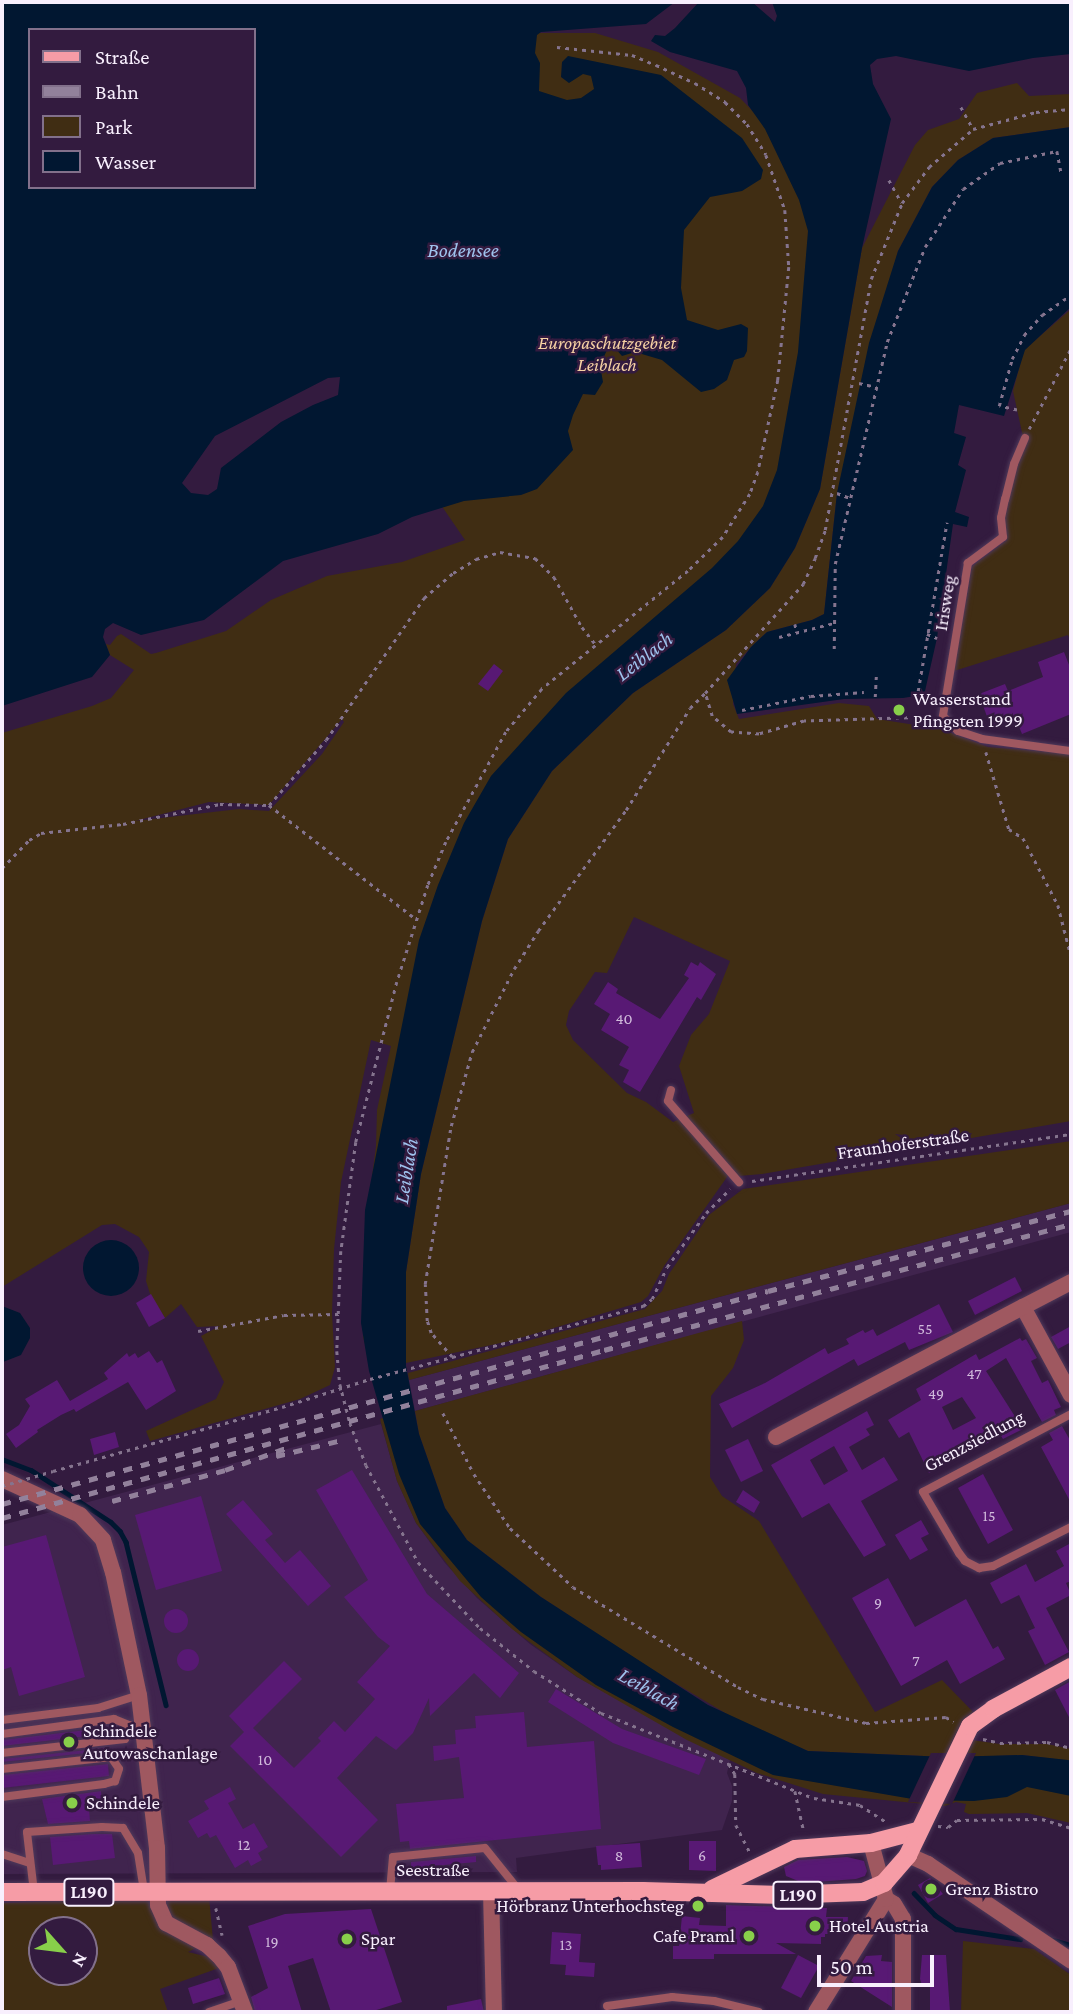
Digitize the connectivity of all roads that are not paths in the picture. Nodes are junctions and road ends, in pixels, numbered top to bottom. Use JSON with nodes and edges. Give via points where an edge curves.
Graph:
{"nodes":[{"id":1,"x":1025,"y":438,"type":"road end"},
{"id":2,"x":1071,"y":751,"type":"edge"},
{"id":3,"x":671,"y":1090,"type":"dead end"},
{"id":4,"x":739,"y":1182,"type":"road end"},
{"id":5,"x":1071,"y":1282,"type":"edge"},
{"id":6,"x":1023,"y":1307,"type":"junction"},
{"id":7,"x":1071,"y":1395,"type":"edge"},
{"id":8,"x":1071,"y":1414,"type":"edge"},
{"id":9,"x":776,"y":1437,"type":"dead end"},
{"id":10,"x":2,"y":1479,"type":"edge"},
{"id":11,"x":1071,"y":1527,"type":"edge"},
{"id":12,"x":1071,"y":1667,"type":"edge"},
{"id":13,"x":139,"y":1695,"type":"junction"},
{"id":14,"x":2,"y":1720,"type":"edge"},
{"id":15,"x":2,"y":1734,"type":"edge"},
{"id":16,"x":2,"y":1753,"type":"edge"},
{"id":17,"x":2,"y":1769,"type":"edge"},
{"id":18,"x":2,"y":1797,"type":"edge"},
{"id":19,"x":921,"y":1827,"type":"junction"},
{"id":20,"x":871,"y":1843,"type":"junction"},
{"id":21,"x":2,"y":1854,"type":"edge"},
{"id":22,"x":908,"y":1855,"type":"junction"},
{"id":23,"x":30,"y":1863,"type":"junction"},
{"id":24,"x":150,"y":1891,"type":"junction"},
{"id":25,"x":390,"y":1891,"type":"junction"},
{"id":26,"x":491,"y":1891,"type":"junction"},
{"id":27,"x":519,"y":1891,"type":"junction"},
{"id":28,"x":709,"y":1891,"type":"junction"},
{"id":29,"x":885,"y":1891,"type":"junction"},
{"id":30,"x":2,"y":1892,"type":"edge"},
{"id":31,"x":34,"y":1892,"type":"junction"},
{"id":32,"x":1071,"y":1961,"type":"edge"},
{"id":33,"x":607,"y":2006,"type":"dead end"},
{"id":34,"x":243,"y":2007,"type":"edge"},
{"id":35,"x":733,"y":2009,"type":"edge"},
{"id":36,"x":209,"y":2012,"type":"edge"},
{"id":37,"x":494,"y":2012,"type":"edge"},
{"id":38,"x":759,"y":2012,"type":"edge"},
{"id":39,"x":816,"y":2012,"type":"edge"},
{"id":40,"x":903,"y":2012,"type":"edge"}],
"edges":[{"from":1,"to":2,"type":"lane","name":"Irisweg","via":[[1005,499],[1003,537],[968,563],[943,716],[958,731],[982,739]]},
{"from":3,"to":4,"type":"lane","via":[[668,1101]]},
{"from":5,"to":6,"type":"street"},
{"from":6,"to":7,"type":"street"},
{"from":6,"to":9,"type":"street"},
{"from":8,"to":11,"type":"lane","name":"Grenzsiedlung","via":[[923,1492],[959,1553],[979,1568],[993,1566]]},
{"from":10,"to":13,"type":"street","via":[[80,1515],[103,1540]]},
{"from":12,"to":19,"type":"main road","via":[[978,1718]]},
{"from":13,"to":14,"type":"lane","via":[[98,1708]]},
{"from":13,"to":24,"type":"street","via":[[157,1848]]},
{"from":15,"to":16,"type":"lane","via":[[114,1719],[129,1725],[125,1740]]},
{"from":17,"to":18,"type":"lane","via":[[111,1757],[119,1769],[115,1781],[104,1784]]},
{"from":19,"to":20,"type":"main road","name":"Seestraße","number":"L190"},
{"from":19,"to":22,"type":"main road"},
{"from":20,"to":28,"type":"main road","name":"Seestraße","number":"L190","via":[[795,1849]]},
{"from":20,"to":29,"type":"street"},
{"from":21,"to":23,"type":"lane"},
{"from":22,"to":29,"type":"main road"},
{"from":22,"to":32,"type":"street"},
{"from":23,"to":24,"type":"lane","via":[[27,1832],[123,1828],[138,1853]]},
{"from":23,"to":31,"type":"lane"},
{"from":24,"to":25,"type":"main road","name":"Seestraße","number":"L190"},
{"from":24,"to":31,"type":"main road","name":"Seestraße","number":"L190"},
{"from":24,"to":34,"type":"street","via":[[166,1923],[207,1945],[228,1967]]},
{"from":25,"to":26,"type":"main road","name":"Seestraße","number":"L190"},
{"from":25,"to":27,"type":"lane","via":[[393,1857],[485,1848]]},
{"from":26,"to":27,"type":"main road","name":"Seestraße","number":"L190"},
{"from":26,"to":37,"type":"street"},
{"from":27,"to":28,"type":"main road","name":"Seestraße","number":"L190"},
{"from":28,"to":29,"type":"main road","name":"Seestraße","number":"L190","via":[[782,1895]]},
{"from":29,"to":39,"type":"street"},
{"from":29,"to":40,"type":"street","via":[[903,1919]]},
{"from":30,"to":31,"type":"main road","name":"Seestraße","number":"L190"},
{"from":33,"to":35,"type":"lane","via":[[672,1997]]},
{"from":34,"to":36,"type":"lane"},
{"from":35,"to":38,"type":"lane"}]}
